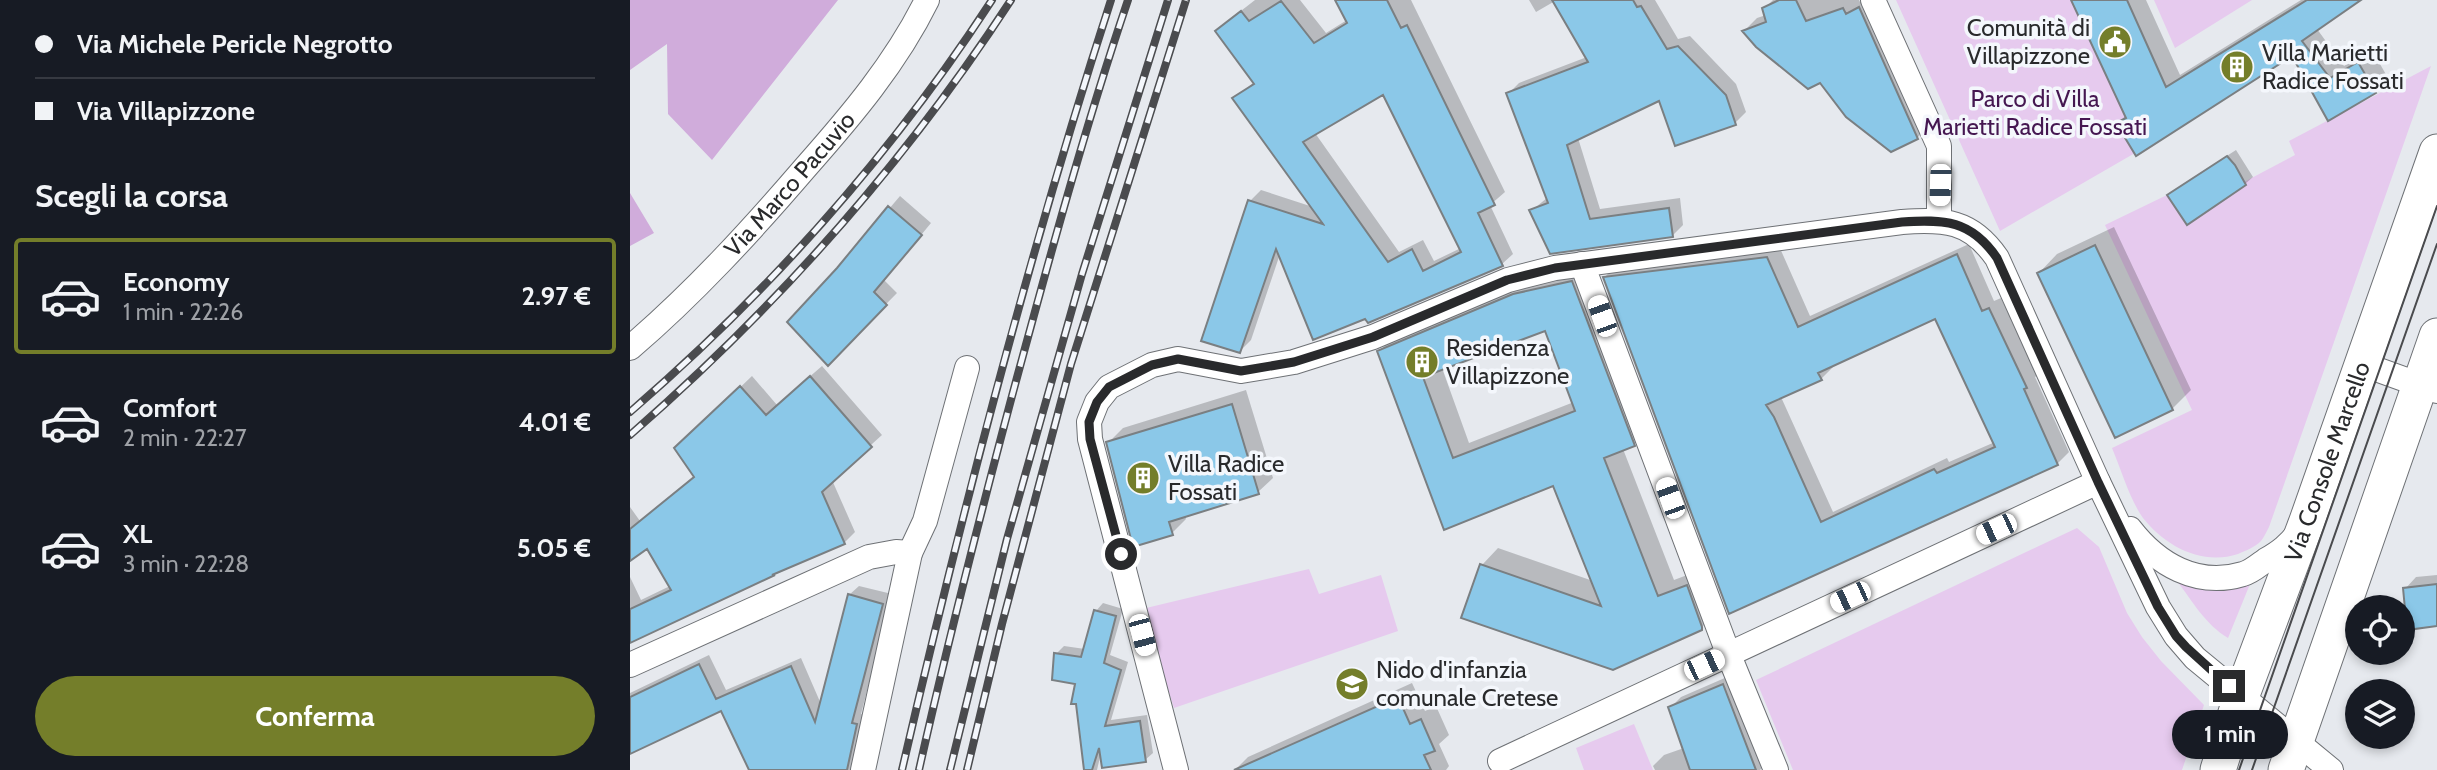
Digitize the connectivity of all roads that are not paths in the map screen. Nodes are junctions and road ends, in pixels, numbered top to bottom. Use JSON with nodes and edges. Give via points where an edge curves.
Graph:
{"nodes":[{"id":1,"x":927,"y":0,"type":"edge"},
{"id":2,"x":1874,"y":0,"type":"edge"},
{"id":3,"x":2437,"y":152,"type":"edge"},
{"id":4,"x":1939,"y":219,"type":"junction"},
{"id":5,"x":1582,"y":264,"type":"junction"},
{"id":6,"x":2437,"y":335,"type":"edge"},
{"id":7,"x":630,"y":348,"type":"edge"},
{"id":8,"x":2362,"y":364,"type":"junction"},
{"id":9,"x":967,"y":368,"type":"dead end"},
{"id":10,"x":2428,"y":388,"type":"edge"},
{"id":11,"x":2098,"y":482,"type":"junction"},
{"id":12,"x":2307,"y":521,"type":"junction"},
{"id":13,"x":910,"y":553,"type":"junction"},
{"id":14,"x":1728,"y":653,"type":"junction"},
{"id":15,"x":630,"y":666,"type":"edge"},
{"id":16,"x":2241,"y":696,"type":"junction"},
{"id":17,"x":2292,"y":756,"type":"edge"},
{"id":18,"x":1500,"y":761,"type":"dead end"},
{"id":19,"x":863,"y":770,"type":"edge"},
{"id":20,"x":1176,"y":770,"type":"edge"},
{"id":21,"x":1776,"y":770,"type":"edge"},
{"id":22,"x":2218,"y":770,"type":"edge"},
{"id":23,"x":2331,"y":770,"type":"edge"}],
"edges":[{"from":1,"to":7,"type":"street","name":"Via Marco Pacuvio","via":[[894,58],[823,148],[736,247]]},
{"from":2,"to":4,"type":"street","via":[[1939,146]]},
{"from":3,"to":8,"type":"main road","name":"Via Console Marcello"},
{"from":4,"to":5,"type":"street"},
{"from":4,"to":11,"type":"street","via":[[1972,231],[1997,258]]},
{"from":5,"to":14,"type":"street"},
{"from":5,"to":20,"type":"street","via":[[1507,280],[1373,337],[1294,362],[1241,371],[1178,359],[1152,365],[1109,387],[1089,422],[1090,439]]},
{"from":6,"to":10,"type":"main road"},
{"from":8,"to":10,"type":"street"},
{"from":8,"to":12,"type":"main road","name":"Via Console Marcello"},
{"from":9,"to":13,"type":"street","via":[[925,521]]},
{"from":10,"to":17,"type":"main road"},
{"from":11,"to":12,"type":"street","via":[[2145,548],[2169,566],[2194,576],[2244,574],[2288,547]]},
{"from":11,"to":14,"type":"street"},
{"from":11,"to":16,"type":"street","via":[[2176,636]]},
{"from":12,"to":16,"type":"main road","name":"Via Console Marcello"},
{"from":13,"to":15,"type":"street","via":[[869,557]]},
{"from":13,"to":19,"type":"street"},
{"from":14,"to":18,"type":"street"},
{"from":14,"to":21,"type":"street"},
{"from":16,"to":17,"type":"street"},
{"from":16,"to":22,"type":"main road","name":"Via Console Marcello"},
{"from":17,"to":23,"type":"street"}]}
